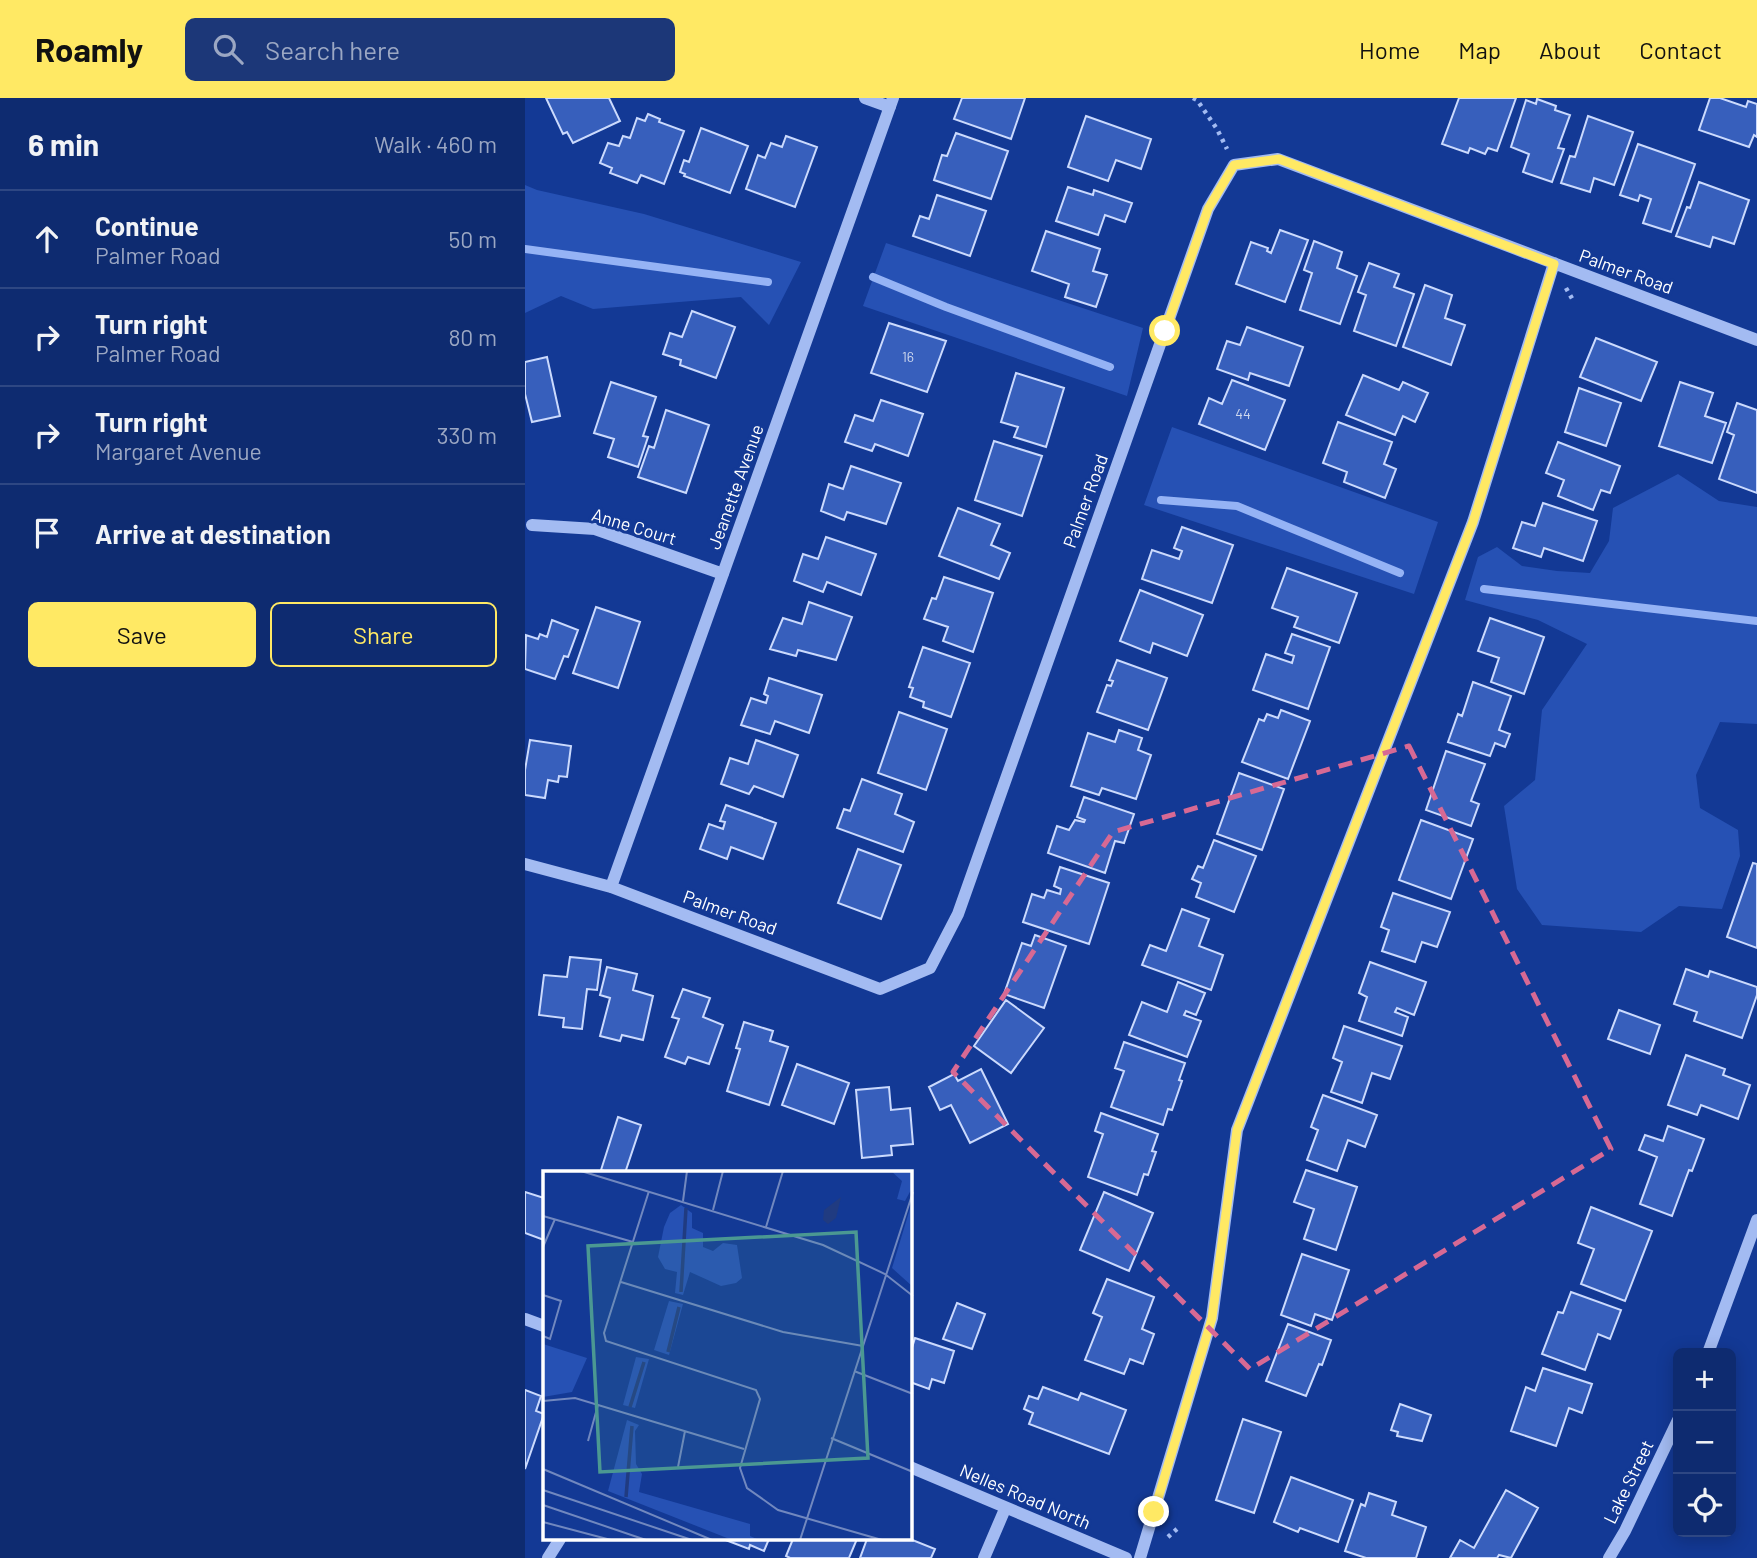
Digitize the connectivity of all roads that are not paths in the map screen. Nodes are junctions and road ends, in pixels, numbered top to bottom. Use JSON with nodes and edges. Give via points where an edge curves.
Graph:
{"nodes":[{"id":1,"x":865,"y":98,"type":"edge"},
{"id":2,"x":891,"y":102,"type":"edge"},
{"id":3,"x":1554,"y":264,"type":"junction"},
{"id":4,"x":1757,"y":340,"type":"edge"},
{"id":5,"x":532,"y":525,"type":"dead end"},
{"id":6,"x":723,"y":573,"type":"junction"},
{"id":7,"x":525,"y":864,"type":"edge"},
{"id":8,"x":611,"y":887,"type":"junction"},
{"id":9,"x":1757,"y":1220,"type":"edge"},
{"id":10,"x":525,"y":1319,"type":"edge"},
{"id":11,"x":543,"y":1326,"type":"edge"},
{"id":12,"x":1710,"y":1348,"type":"edge"},
{"id":13,"x":1673,"y":1431,"type":"edge"},
{"id":14,"x":912,"y":1468,"type":"edge"},
{"id":15,"x":1005,"y":1509,"type":"junction"},
{"id":16,"x":559,"y":1540,"type":"edge"},
{"id":17,"x":548,"y":1558,"type":"edge"},
{"id":18,"x":984,"y":1558,"type":"edge"},
{"id":19,"x":1126,"y":1558,"type":"edge"},
{"id":20,"x":1140,"y":1558,"type":"edge"},
{"id":21,"x":1609,"y":1558,"type":"edge"}],
"edges":[{"from":1,"to":2,"type":"street"},
{"from":2,"to":6,"type":"street","name":"Jeanette Avenue"},
{"from":3,"to":4,"type":"street","name":"Palmer Road"},
{"from":3,"to":8,"type":"street","name":"Palmer Road","via":[[1279,159],[1234,165],[1208,209],[958,914],[930,968],[880,989]]},
{"from":3,"to":20,"type":"street","via":[[1473,522],[1237,1130],[1212,1318]]},
{"from":5,"to":6,"type":"street","name":"Anne Court","via":[[595,530]]},
{"from":6,"to":8,"type":"street","name":"Jeanette Avenue"},
{"from":7,"to":8,"type":"street","name":"Palmer Road"},
{"from":9,"to":12,"type":"street"},
{"from":10,"to":11,"type":"street"},
{"from":13,"to":21,"type":"street","name":"Lake Street"},
{"from":14,"to":15,"type":"street","name":"Nelles Road North"},
{"from":15,"to":18,"type":"street"},
{"from":15,"to":19,"type":"street","name":"Nelles Road North"},
{"from":16,"to":17,"type":"street"}]}
